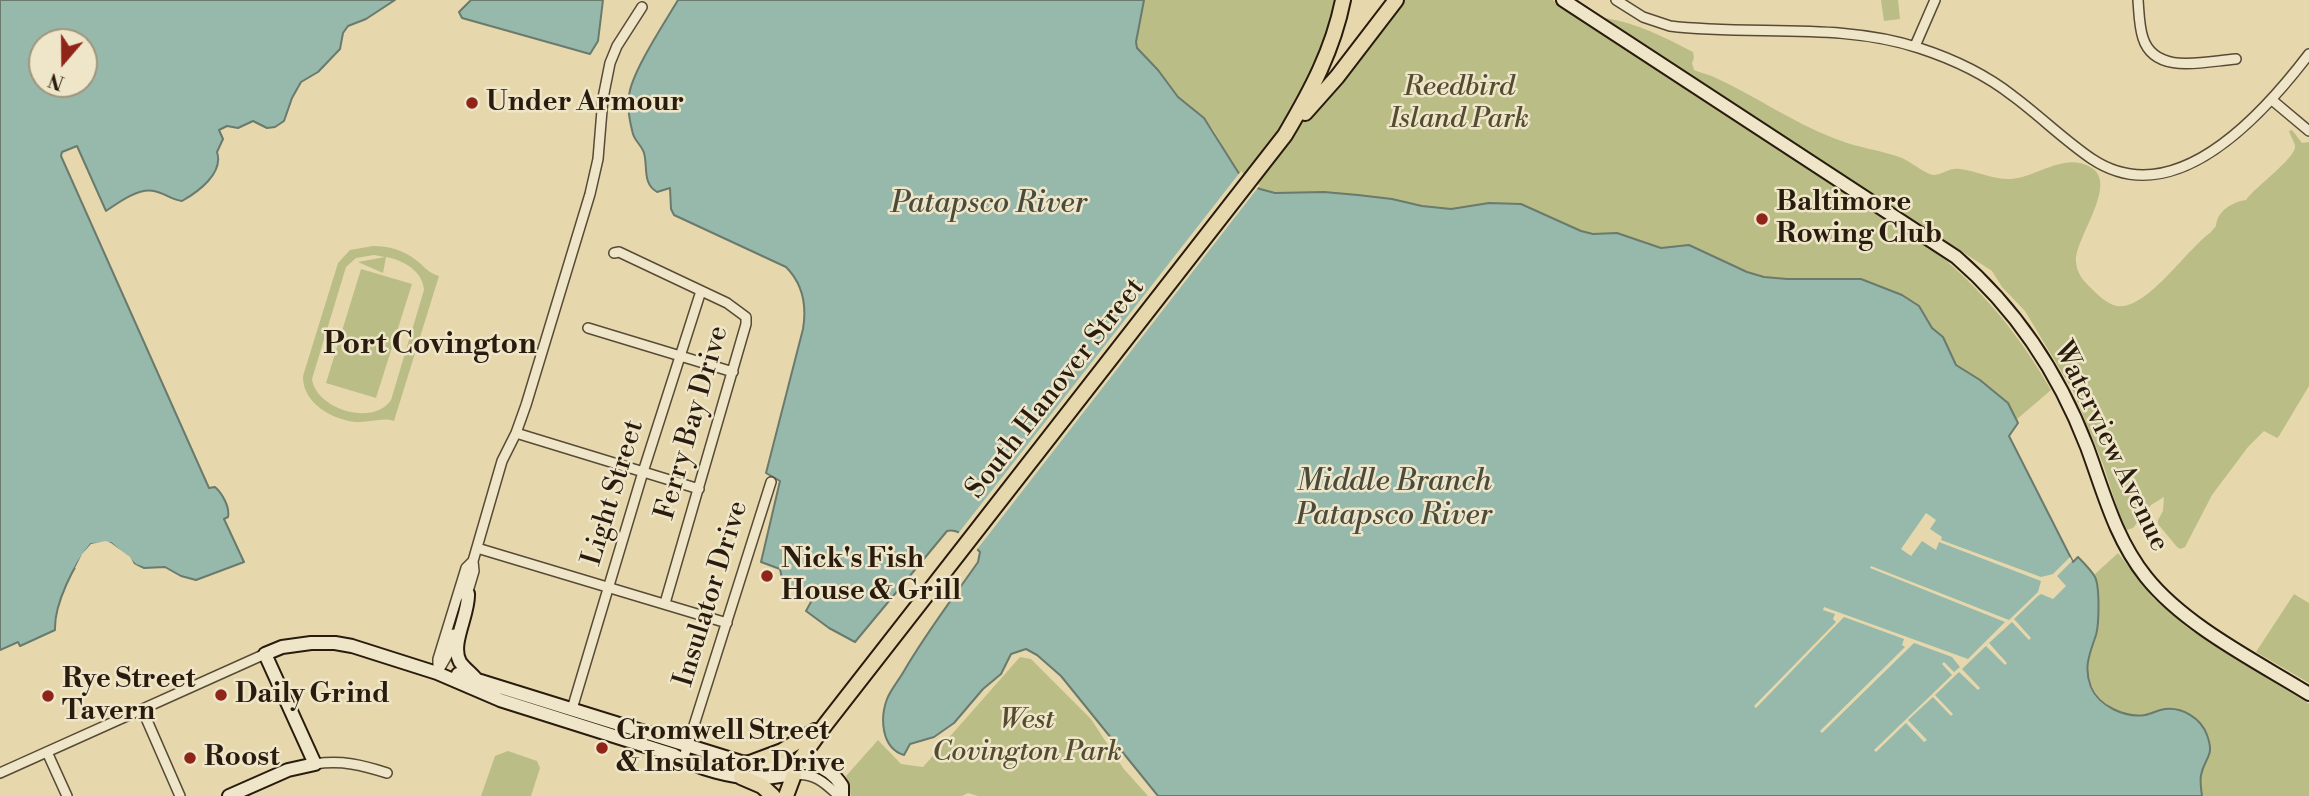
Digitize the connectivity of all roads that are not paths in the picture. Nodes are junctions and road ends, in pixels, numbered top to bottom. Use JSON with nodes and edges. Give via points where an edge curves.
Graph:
{"nodes":[{"id":1,"x":1343,"y":0,"type":"edge"},
{"id":2,"x":1396,"y":0,"type":"edge"},
{"id":3,"x":1563,"y":0,"type":"edge"},
{"id":4,"x":1616,"y":0,"type":"edge"},
{"id":5,"x":1935,"y":0,"type":"edge"},
{"id":6,"x":2138,"y":0,"type":"edge"},
{"id":7,"x":642,"y":7,"type":"dead end"},
{"id":8,"x":1915,"y":46,"type":"junction"},
{"id":9,"x":2309,"y":54,"type":"edge"},
{"id":10,"x":2236,"y":59,"type":"dead end"},
{"id":11,"x":2272,"y":100,"type":"junction"},
{"id":12,"x":2309,"y":131,"type":"edge"},
{"id":13,"x":1285,"y":135,"type":"junction"},
{"id":14,"x":614,"y":253,"type":"dead end"},
{"id":15,"x":701,"y":291,"type":"junction"},
{"id":16,"x":588,"y":328,"type":"dead end"},
{"id":17,"x":681,"y":356,"type":"junction"},
{"id":18,"x":733,"y":372,"type":"junction"},
{"id":19,"x":516,"y":433,"type":"junction"},
{"id":20,"x":643,"y":472,"type":"junction"},
{"id":21,"x":771,"y":482,"type":"dead end"},
{"id":22,"x":699,"y":489,"type":"junction"},
{"id":23,"x":477,"y":548,"type":"junction"},
{"id":24,"x":473,"y":561,"type":"junction"},
{"id":25,"x":609,"y":586,"type":"junction"},
{"id":26,"x":468,"y":594,"type":"junction"},
{"id":27,"x":665,"y":603,"type":"junction"},
{"id":28,"x":727,"y":623,"type":"junction"},
{"id":29,"x":265,"y":654,"type":"junction"},
{"id":30,"x":438,"y":673,"type":"junction"},
{"id":31,"x":476,"y":680,"type":"junction"},
{"id":32,"x":2309,"y":694,"type":"edge"},
{"id":33,"x":142,"y":709,"type":"junction"},
{"id":34,"x":572,"y":709,"type":"junction"},
{"id":35,"x":825,"y":725,"type":"junction"},
{"id":36,"x":688,"y":745,"type":"junction"},
{"id":37,"x":47,"y":752,"type":"junction"},
{"id":38,"x":683,"y":760,"type":"junction"},
{"id":39,"x":750,"y":763,"type":"junction"},
{"id":40,"x":315,"y":764,"type":"junction"},
{"id":41,"x":796,"y":768,"type":"junction"},
{"id":42,"x":0,"y":773,"type":"edge"},
{"id":43,"x":387,"y":773,"type":"dead end"},
{"id":44,"x":741,"y":778,"type":"junction"},
{"id":45,"x":66,"y":796,"type":"edge"},
{"id":46,"x":180,"y":796,"type":"edge"},
{"id":47,"x":229,"y":796,"type":"edge"},
{"id":48,"x":773,"y":796,"type":"edge"},
{"id":49,"x":786,"y":796,"type":"edge"},
{"id":50,"x":841,"y":796,"type":"edge"}],
"edges":[{"from":1,"to":13,"type":"main road","name":"South Hanover Street","via":[[1325,62]]},
{"from":2,"to":13,"type":"main road"},
{"from":3,"to":32,"type":"street","name":"Waterview Avenue","via":[[1956,257],[1979,277],[2013,315],[2066,399],[2119,537],[2146,578],[2200,626]]},
{"from":4,"to":8,"type":"street","via":[[1643,17],[1670,26],[1846,34]]},
{"from":5,"to":8,"type":"street"},
{"from":6,"to":10,"type":"street","via":[[2141,32],[2154,55],[2181,64]]},
{"from":7,"to":19,"type":"street","via":[[610,63],[594,179]]},
{"from":8,"to":11,"type":"street","via":[[1994,82],[2093,160],[2120,172],[2144,175],[2178,168],[2218,148]]},
{"from":9,"to":11,"type":"street"},
{"from":11,"to":12,"type":"street"},
{"from":13,"to":35,"type":"main road","name":"South Hanover Street"},
{"from":14,"to":15,"type":"street","name":"Ferry Bay Drive"},
{"from":15,"to":17,"type":"street","name":"Light Street"},
{"from":15,"to":18,"type":"street","name":"Ferry Bay Drive","via":[[746,317]]},
{"from":16,"to":17,"type":"street"},
{"from":17,"to":18,"type":"street"},
{"from":17,"to":20,"type":"street","name":"Light Street"},
{"from":18,"to":22,"type":"street","name":"Ferry Bay Drive"},
{"from":19,"to":20,"type":"street"},
{"from":19,"to":23,"type":"street","via":[[502,461]]},
{"from":20,"to":22,"type":"street"},
{"from":20,"to":25,"type":"street","name":"Light Street"},
{"from":21,"to":28,"type":"street","name":"Insulator Drive"},
{"from":22,"to":27,"type":"street","name":"Ferry Bay Drive"},
{"from":23,"to":24,"type":"street"},
{"from":23,"to":25,"type":"street"},
{"from":24,"to":26,"type":"street"},
{"from":24,"to":30,"type":"street","via":[[458,590]]},
{"from":25,"to":27,"type":"street"},
{"from":25,"to":34,"type":"street","name":"Light Street"},
{"from":26,"to":30,"type":"street"},
{"from":26,"to":31,"type":"street","via":[[456,651]]},
{"from":27,"to":28,"type":"street"},
{"from":28,"to":36,"type":"street","name":"Insulator Drive"},
{"from":29,"to":30,"type":"street","via":[[300,644],[335,643]]},
{"from":29,"to":33,"type":"street"},
{"from":29,"to":40,"type":"street"},
{"from":30,"to":31,"type":"street","via":[[452,672]]},
{"from":30,"to":38,"type":"street","via":[[499,701]]},
{"from":31,"to":34,"type":"street"},
{"from":33,"to":37,"type":"street"},
{"from":33,"to":46,"type":"street"},
{"from":34,"to":36,"type":"street"},
{"from":35,"to":39,"type":"main road"},
{"from":35,"to":41,"type":"main road","name":"South Hanover Street"},
{"from":36,"to":38,"type":"street","name":"Insulator Drive"},
{"from":36,"to":39,"type":"street"},
{"from":37,"to":42,"type":"street"},
{"from":37,"to":45,"type":"street"},
{"from":38,"to":44,"type":"street"},
{"from":39,"to":41,"type":"street"},
{"from":40,"to":43,"type":"street","via":[[349,762]]},
{"from":40,"to":47,"type":"street","via":[[288,770]]},
{"from":41,"to":44,"type":"street","via":[[761,778]]},
{"from":41,"to":49,"type":"main road","name":"South Hanover Street"},
{"from":41,"to":50,"type":"street","via":[[832,774],[842,786]]},
{"from":44,"to":48,"type":"main road"}]}
